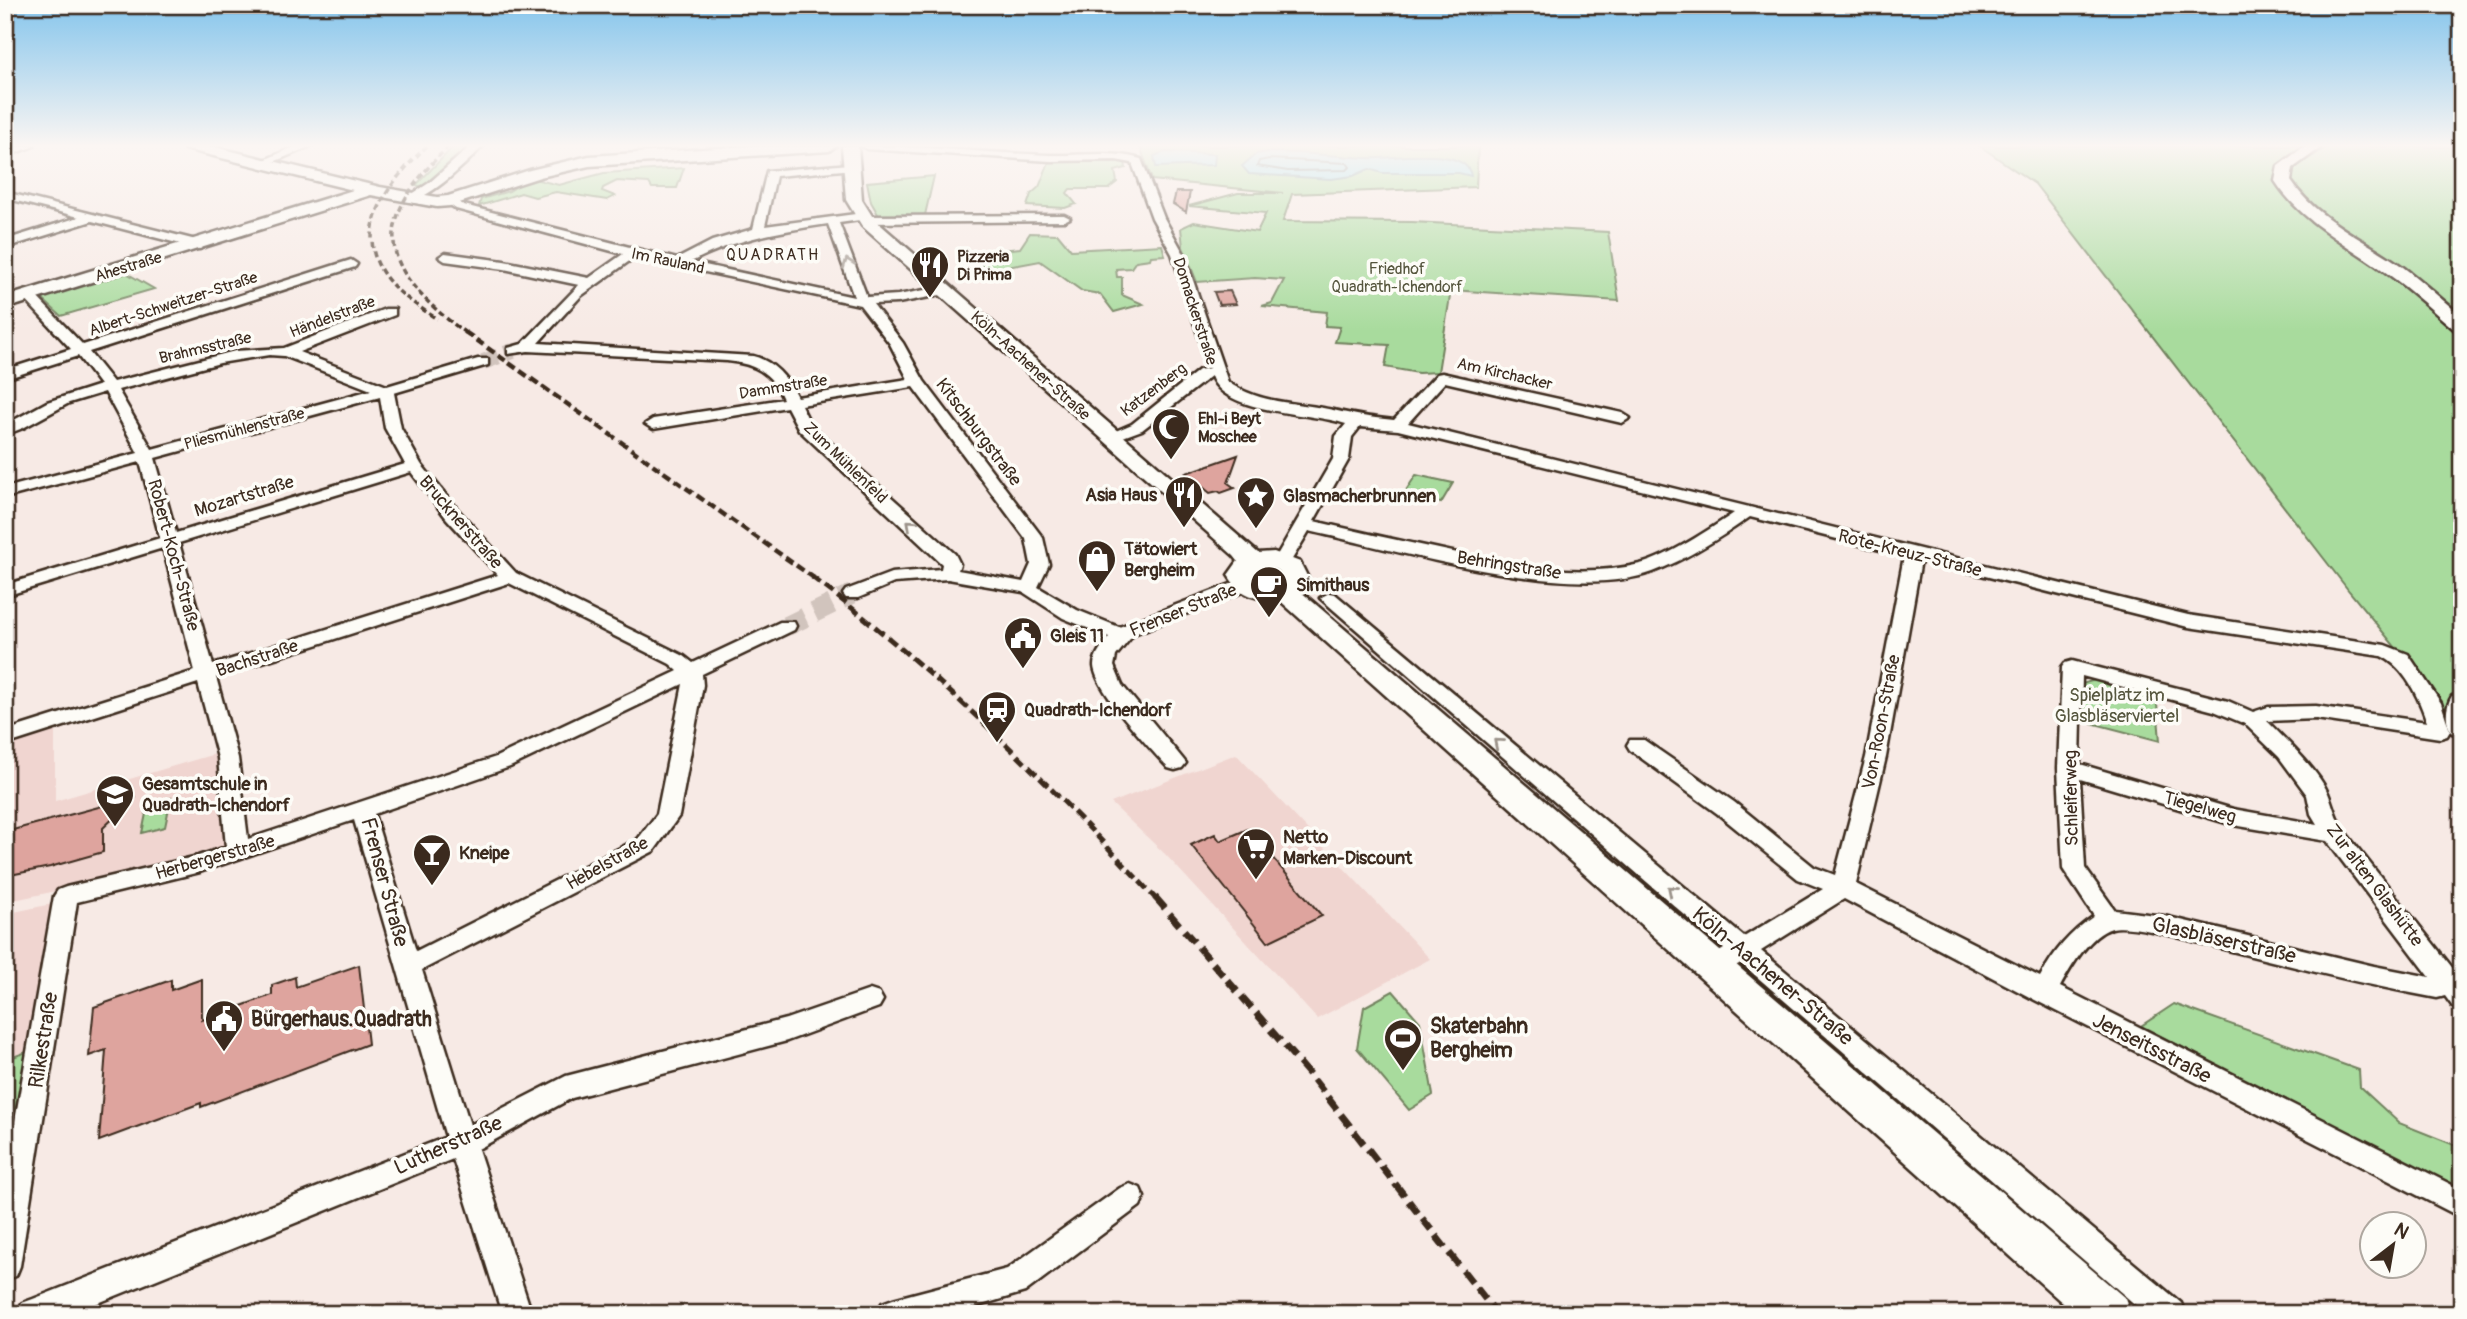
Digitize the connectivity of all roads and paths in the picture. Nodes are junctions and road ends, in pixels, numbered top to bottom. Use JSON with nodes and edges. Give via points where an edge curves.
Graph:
{"nodes":[{"id":1,"x":47,"y":208,"type":"edge"},
{"id":2,"x":315,"y":208,"type":"edge"},
{"id":3,"x":466,"y":208,"type":"edge"},
{"id":4,"x":763,"y":208,"type":"edge"},
{"id":5,"x":859,"y":208,"type":"edge"},
{"id":6,"x":1154,"y":208,"type":"edge"},
{"id":7,"x":2311,"y":208,"type":"edge"},
{"id":8,"x":90,"y":218,"type":"junction"},
{"id":9,"x":865,"y":218,"type":"junction"},
{"id":10,"x":1064,"y":218,"type":"dead end"},
{"id":11,"x":833,"y":222,"type":"junction"},
{"id":12,"x":758,"y":231,"type":"junction"},
{"id":13,"x":5,"y":244,"type":"edge"},
{"id":14,"x":200,"y":244,"type":"junction"},
{"id":15,"x":633,"y":253,"type":"junction"},
{"id":16,"x":445,"y":257,"type":"dead end"},
{"id":17,"x":679,"y":263,"type":"junction"},
{"id":18,"x":351,"y":264,"type":"dead end"},
{"id":19,"x":593,"y":282,"type":"junction"},
{"id":20,"x":946,"y":290,"type":"junction"},
{"id":21,"x":28,"y":296,"type":"junction"},
{"id":22,"x":866,"y":302,"type":"junction"},
{"id":23,"x":5,"y":303,"type":"edge"},
{"id":24,"x":390,"y":312,"type":"dead end"},
{"id":25,"x":2462,"y":326,"type":"edge"},
{"id":26,"x":81,"y":351,"type":"junction"},
{"id":27,"x":286,"y":352,"type":"junction"},
{"id":28,"x":483,"y":362,"type":"tunnel mouth"},
{"id":29,"x":1216,"y":371,"type":"junction"},
{"id":30,"x":5,"y":374,"type":"edge"},
{"id":31,"x":917,"y":382,"type":"junction"},
{"id":32,"x":110,"y":388,"type":"junction"},
{"id":33,"x":386,"y":391,"type":"junction"},
{"id":34,"x":794,"y":403,"type":"junction"},
{"id":35,"x":1622,"y":418,"type":"dead end"},
{"id":36,"x":1356,"y":422,"type":"junction"},
{"id":37,"x":653,"y":424,"type":"dead end"},
{"id":38,"x":1398,"y":425,"type":"junction"},
{"id":39,"x":5,"y":430,"type":"edge"},
{"id":40,"x":1112,"y":436,"type":"junction"},
{"id":41,"x":146,"y":453,"type":"junction"},
{"id":42,"x":414,"y":466,"type":"junction"},
{"id":43,"x":5,"y":493,"type":"edge"},
{"id":44,"x":1746,"y":513,"type":"junction"},
{"id":45,"x":1302,"y":524,"type":"junction"},
{"id":46,"x":171,"y":540,"type":"junction"},
{"id":47,"x":1913,"y":554,"type":"junction"},
{"id":48,"x":1282,"y":562,"type":"junction"},
{"id":49,"x":1250,"y":573,"type":"junction"},
{"id":50,"x":948,"y":574,"type":"junction"},
{"id":51,"x":510,"y":577,"type":"junction"},
{"id":52,"x":1028,"y":588,"type":"junction"},
{"id":53,"x":1282,"y":589,"type":"junction"},
{"id":54,"x":5,"y":591,"type":"edge"},
{"id":55,"x":852,"y":594,"type":"tunnel mouth"},
{"id":56,"x":1329,"y":598,"type":"dead end"},
{"id":57,"x":787,"y":626,"type":"tunnel mouth"},
{"id":58,"x":1121,"y":635,"type":"junction"},
{"id":59,"x":1359,"y":640,"type":"junction"},
{"id":60,"x":2072,"y":667,"type":"joint"},
{"id":61,"x":692,"y":673,"type":"junction"},
{"id":62,"x":205,"y":675,"type":"junction"},
{"id":63,"x":2462,"y":702,"type":"edge"},
{"id":64,"x":2252,"y":719,"type":"junction"},
{"id":65,"x":2462,"y":726,"type":"edge"},
{"id":66,"x":5,"y":738,"type":"edge"},
{"id":67,"x":1637,"y":745,"type":"dead end"},
{"id":68,"x":1175,"y":763,"type":"dead end"},
{"id":69,"x":2069,"y":768,"type":"junction"},
{"id":70,"x":362,"y":811,"type":"junction"},
{"id":71,"x":2334,"y":834,"type":"junction"},
{"id":72,"x":238,"y":852,"type":"junction"},
{"id":73,"x":1843,"y":888,"type":"junction"},
{"id":74,"x":66,"y":896,"type":"joint"},
{"id":75,"x":2108,"y":919,"type":"junction"},
{"id":76,"x":1729,"y":958,"type":"junction"},
{"id":77,"x":408,"y":966,"type":"junction"},
{"id":78,"x":2450,"y":991,"type":"edge"},
{"id":79,"x":2044,"y":993,"type":"junction"},
{"id":80,"x":870,"y":1000,"type":"dead end"},
{"id":81,"x":461,"y":1143,"type":"junction"},
{"id":82,"x":1130,"y":1197,"type":"dead end"},
{"id":83,"x":2462,"y":1205,"type":"edge"},
{"id":84,"x":5,"y":1266,"type":"edge"},
{"id":85,"x":33,"y":1314,"type":"edge"},
{"id":86,"x":517,"y":1314,"type":"edge"},
{"id":87,"x":893,"y":1314,"type":"edge"},
{"id":88,"x":2109,"y":1314,"type":"edge"},
{"id":89,"x":2170,"y":1314,"type":"edge"}],
"edges":[{"from":1,"to":8,"type":"street"},
{"from":2,"to":14,"type":"main road","name":"Ahestraße"},
{"from":3,"to":15,"type":"street","name":"Im Rauland"},
{"from":4,"to":12,"type":"street"},
{"from":5,"to":9,"type":"main road"},
{"from":6,"to":29,"type":"street","name":"Domackerstraße","via":[[1178,254]]},
{"from":7,"to":25,"type":"main road"},
{"from":8,"to":13,"type":"street"},
{"from":8,"to":14,"type":"street"},
{"from":9,"to":10,"type":"street"},
{"from":9,"to":11,"type":"street"},
{"from":9,"to":20,"type":"main road","name":"Köln-Aachener-Straße"},
{"from":11,"to":12,"type":"street"},
{"from":22,"to":11,"type":"street","name":"Kitschburgstraße","one_way":true,"via":[[859,295]]},
{"from":12,"to":17,"type":"street","via":[[716,244]]},
{"from":14,"to":21,"type":"main road","name":"Ahestraße"},
{"from":15,"to":17,"type":"street","name":"Im Rauland"},
{"from":15,"to":19,"type":"street"},
{"from":16,"to":19,"type":"street"},
{"from":17,"to":22,"type":"street","name":"Im Rauland"},
{"from":18,"to":26,"type":"street","name":"Albert-Schweitzer-Straße"},
{"from":19,"to":34,"type":"street","name":"Zum Mühlenfeld","via":[[520,349],[753,360],[765,366]]},
{"from":20,"to":22,"type":"street","name":"Im Rauland"},
{"from":20,"to":40,"type":"main road","name":"Köln-Aachener-Straße"},
{"from":21,"to":23,"type":"main road","name":"Ahestraße"},
{"from":21,"to":26,"type":"street","name":"Robert-Koch-Straße"},
{"from":22,"to":31,"type":"street","name":"Kitschburgstraße"},
{"from":24,"to":27,"type":"street","name":"Händelstraße"},
{"from":26,"to":30,"type":"street","name":"Albert-Schweitzer-Straße"},
{"from":26,"to":32,"type":"street","name":"Robert-Koch-Straße"},
{"from":27,"to":32,"type":"street","name":"Brahmsstraße","via":[[246,354]]},
{"from":27,"to":33,"type":"street","name":"Brahmsstraße"},
{"from":28,"to":33,"type":"street","name":"Pliesmühlenstraße"},
{"from":29,"to":36,"type":"street","name":"Domackerstraße","via":[[1221,384],[1247,398]]},
{"from":29,"to":40,"type":"street","name":"Katzenberg","via":[[1204,373],[1137,427]]},
{"from":31,"to":34,"type":"street","name":"Dammstraße"},
{"from":31,"to":52,"type":"street","name":"Kitschburgstraße","via":[[1034,538],[1042,558],[1041,570]]},
{"from":32,"to":39,"type":"street","name":"Brahmsstraße","via":[[51,405],[20,426]]},
{"from":32,"to":41,"type":"street","name":"Robert-Koch-Straße"},
{"from":33,"to":41,"type":"street","name":"Pliesmühlenstraße"},
{"from":33,"to":42,"type":"street","name":"Brucknerstraße","via":[[393,428]]},
{"from":34,"to":37,"type":"street","name":"Dammstraße"},
{"from":50,"to":34,"type":"street","name":"Zum Mühlenfeld","one_way":true,"via":[[949,558],[804,427]]},
{"from":35,"to":38,"type":"street","name":"Am Kirchacker","via":[[1442,377]]},
{"from":36,"to":38,"type":"street","name":"Rote-Kreuz-Straße"},
{"from":36,"to":45,"type":"street","via":[[1344,436],[1341,459]]},
{"from":38,"to":44,"type":"street","name":"Rote-Kreuz-Straße"},
{"from":40,"to":49,"type":"main road","name":"Köln-Aachener-Straße","via":[[1243,551]]},
{"from":41,"to":43,"type":"street","name":"Pliesmühlenstraße"},
{"from":41,"to":46,"type":"street","name":"Robert-Koch-Straße"},
{"from":42,"to":46,"type":"street","name":"Mozartstraße"},
{"from":42,"to":51,"type":"street","name":"Brucknerstraße"},
{"from":44,"to":45,"type":"street","name":"Behringstraße","via":[[1713,536],[1647,568],[1604,575],[1553,575],[1485,564]]},
{"from":44,"to":47,"type":"street","name":"Rote-Kreuz-Straße"},
{"from":45,"to":48,"type":"street"},
{"from":46,"to":54,"type":"street","name":"Mozartstraße"},
{"from":46,"to":62,"type":"street","name":"Robert-Koch-Straße"},
{"from":47,"to":64,"type":"street","name":"Rote-Kreuz-Straße","via":[[2188,621],[2385,651],[2401,658],[2431,703],[2440,731],[2275,711]]},
{"from":47,"to":73,"type":"street","name":"Von-Roon-Straße","via":[[1875,757]]},
{"from":48,"to":49,"type":"main road","via":[[1267,560]]},
{"from":48,"to":53,"type":"main road","via":[[1293,569],[1295,578]]},
{"from":49,"to":53,"type":"main road","via":[[1259,590]]},
{"from":49,"to":58,"type":"street","name":"Frenser Straße"},
{"from":50,"to":52,"type":"street","name":"Frenser Straße"},
{"from":50,"to":55,"type":"street","name":"Frenser Straße","via":[[891,578]]},
{"from":51,"to":61,"type":"street","name":"Brucknerstraße","via":[[677,660]]},
{"from":51,"to":62,"type":"street","name":"Bachstraße"},
{"from":52,"to":58,"type":"street","name":"Frenser Straße","via":[[1070,614]]},
{"from":53,"to":59,"type":"main road","name":"Köln-Aachener-Straße"},
{"from":56,"to":59,"type":"street","name":"Köln-Aachener-Straße"},
{"from":57,"to":61,"type":"street","name":"Frenser Straße"},
{"from":58,"to":68,"type":"street","name":"Frenser Straße","via":[[1104,660],[1106,679]]},
{"from":59,"to":76,"type":"main road","name":"Köln-Aachener-Straße"},
{"from":60,"to":64,"type":"street","name":"Zur alten Glashütte","via":[[2221,706]]},
{"from":60,"to":69,"type":"street","name":"Schleiferweg"},
{"from":61,"to":70,"type":"street","name":"Frenser Straße","via":[[503,762]]},
{"from":61,"to":77,"type":"street","name":"Hebelstraße","via":[[668,816],[646,845]]},
{"from":62,"to":66,"type":"street","name":"Bachstraße"},
{"from":62,"to":72,"type":"street","name":"Robert-Koch-Straße","via":[[228,758]]},
{"from":63,"to":65,"type":"main road"},
{"from":64,"to":71,"type":"street","name":"Zur alten Glashütte","via":[[2286,752],[2317,793]]},
{"from":67,"to":73,"type":"street","via":[[1726,808],[1806,873]]},
{"from":69,"to":71,"type":"street","name":"Tiegelweg","via":[[2222,815],[2292,831]]},
{"from":69,"to":75,"type":"street","name":"Schleiferweg","via":[[2074,869]]},
{"from":70,"to":72,"type":"street","name":"Herbergerstraße"},
{"from":70,"to":77,"type":"street","name":"Frenser Straße"},
{"from":71,"to":78,"type":"street","name":"Zur alten Glashütte"},
{"from":72,"to":74,"type":"street","name":"Herbergerstraße"},
{"from":73,"to":76,"type":"street"},
{"from":73,"to":79,"type":"street","name":"Jenseitsstraße"},
{"from":74,"to":84,"type":"street","name":"Rilkestraße"},
{"from":75,"to":78,"type":"street","name":"Glasbläserstraße","via":[[2164,925]]},
{"from":75,"to":79,"type":"street","via":[[2084,934],[2062,960]]},
{"from":76,"to":88,"type":"main road","name":"Köln-Aachener-Straße","via":[[2047,1262]]},
{"from":76,"to":89,"type":"street","name":"Köln-Aachener-Straße"},
{"from":77,"to":81,"type":"street","name":"Frenser Straße"},
{"from":79,"to":83,"type":"street","name":"Jenseitsstraße"},
{"from":80,"to":81,"type":"street","name":"Lutherstraße","via":[[787,1030],[566,1088]]},
{"from":81,"to":85,"type":"street","name":"Lutherstraße"},
{"from":81,"to":86,"type":"street","name":"Frenser Straße"},
{"from":82,"to":87,"type":"street","via":[[1014,1282]]}]}
